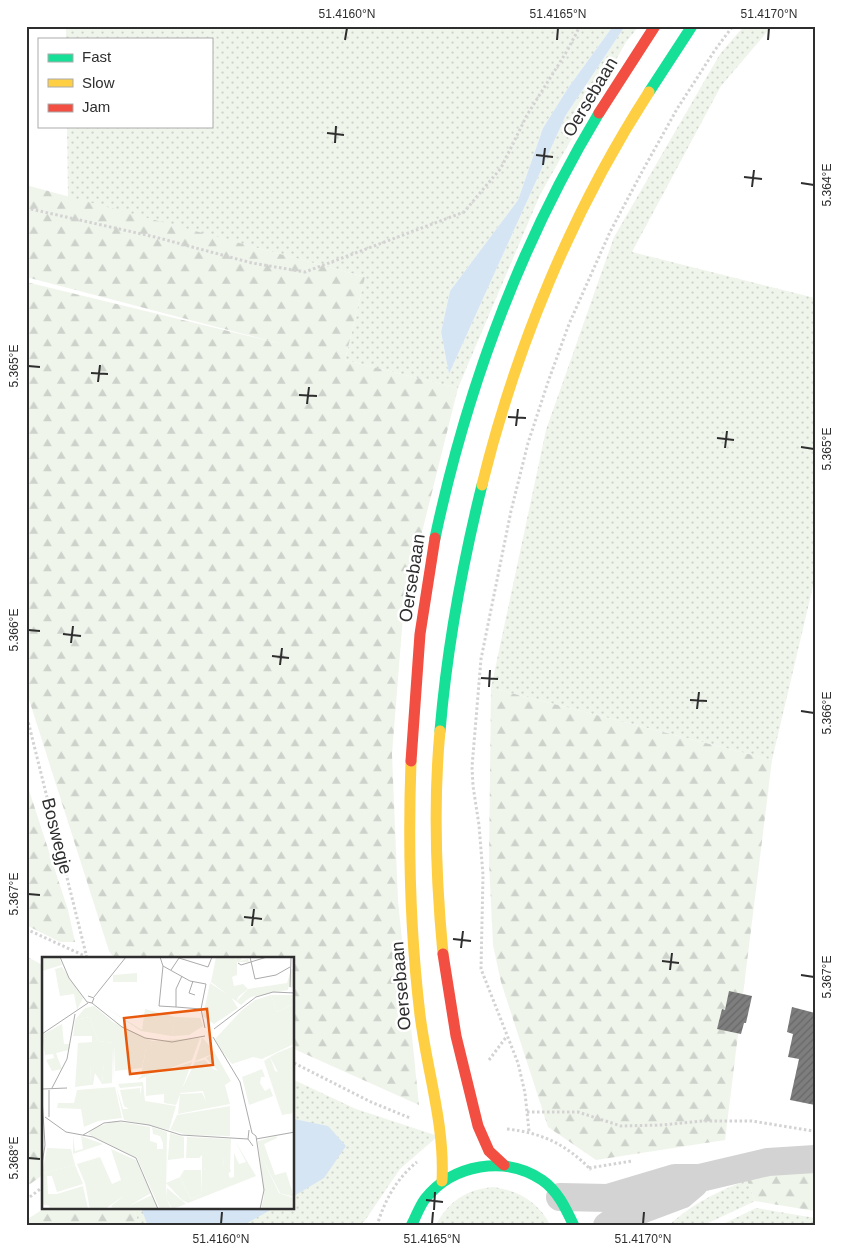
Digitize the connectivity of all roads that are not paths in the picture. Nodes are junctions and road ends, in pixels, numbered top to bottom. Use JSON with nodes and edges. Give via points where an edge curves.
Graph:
{"nodes":[{"id":1,"x":655,"y":26,"type":"edge"},
{"id":2,"x":692,"y":26,"type":"edge"},
{"id":3,"x":815,"y":1158,"type":"edge"},
{"id":4,"x":504,"y":1165,"type":"junction"},
{"id":5,"x":700,"y":1178,"type":"junction"},
{"id":6,"x":442,"y":1181,"type":"junction"},
{"id":7,"x":560,"y":1197,"type":"junction"},
{"id":8,"x":412,"y":1226,"type":"edge"},
{"id":9,"x":574,"y":1226,"type":"edge"},
{"id":10,"x":607,"y":1226,"type":"edge"}],
"edges":[{"from":1,"to":6,"type":"main road","name":"Oersebaan","via":[[576,155],[510,288],[462,428],[430,566],[419,644],[409,820],[420,1006],[442,1144]]},
{"from":2,"to":4,"type":"main road","via":[[604,167],[543,298],[495,436],[476,506],[454,613],[440,714],[436,777],[437,888],[442,948],[456,1040],[478,1130],[489,1151]]},
{"from":3,"to":5,"type":"street","via":[[768,1162]]},
{"from":4,"to":6,"type":"main road","via":[[469,1168]]},
{"from":4,"to":7,"type":"main road","via":[[531,1174]]},
{"from":5,"to":7,"type":"street","via":[[676,1178],[608,1198]]},
{"from":5,"to":10,"type":"street","via":[[681,1195],[617,1219]]},
{"from":6,"to":8,"type":"main road","via":[[427,1195]]},
{"from":7,"to":9,"type":"main road"}]}
